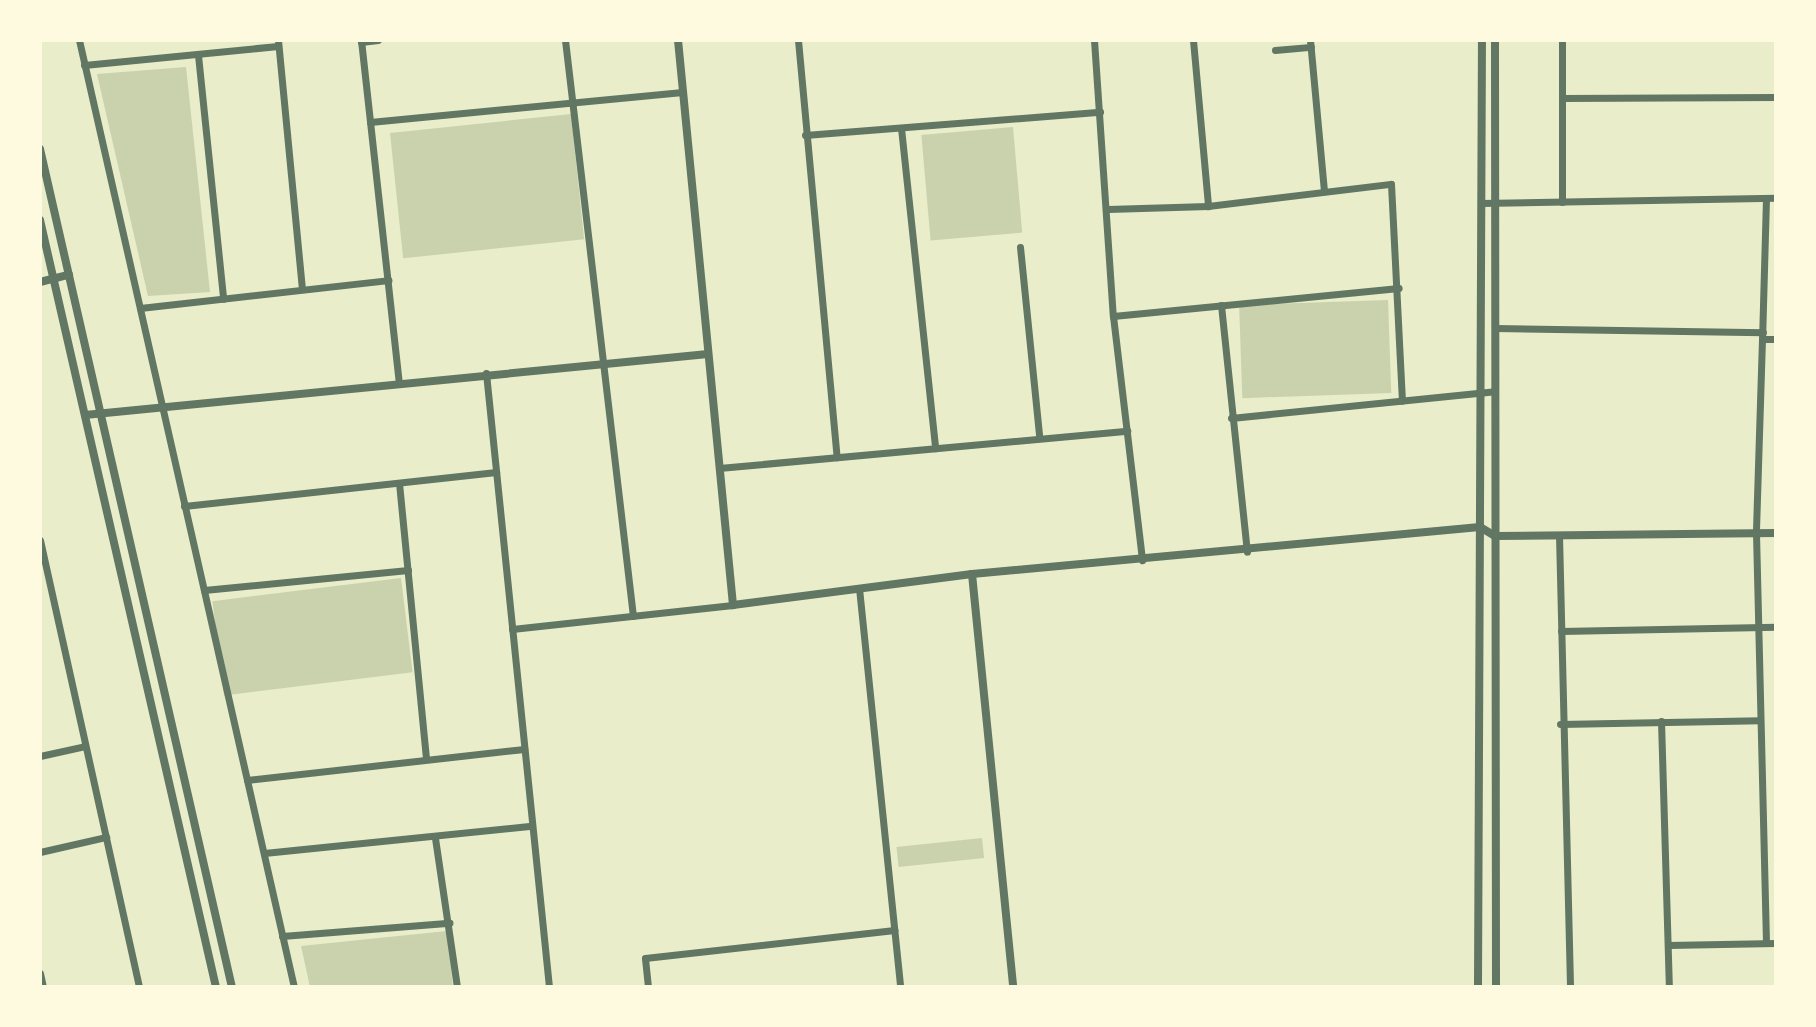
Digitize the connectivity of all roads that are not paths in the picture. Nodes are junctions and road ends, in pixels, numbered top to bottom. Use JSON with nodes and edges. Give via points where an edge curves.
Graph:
{"nodes":[{"id":1,"x":79,"y":40,"type":"edge"},
{"id":2,"x":378,"y":40,"type":"edge"},
{"id":3,"x":565,"y":40,"type":"edge"},
{"id":4,"x":678,"y":40,"type":"edge"},
{"id":5,"x":798,"y":40,"type":"edge"},
{"id":6,"x":1094,"y":40,"type":"edge"},
{"id":7,"x":1193,"y":40,"type":"edge"},
{"id":8,"x":1482,"y":40,"type":"edge"},
{"id":9,"x":1495,"y":40,"type":"edge"},
{"id":10,"x":1562,"y":40,"type":"edge"},
{"id":11,"x":361,"y":41,"type":"edge"},
{"id":12,"x":278,"y":43,"type":"edge"},
{"id":13,"x":1311,"y":44,"type":"edge"},
{"id":14,"x":1275,"y":50,"type":"dead end"},
{"id":15,"x":198,"y":55,"type":"junction"},
{"id":16,"x":84,"y":65,"type":"junction"},
{"id":17,"x":683,"y":92,"type":"junction"},
{"id":18,"x":1776,"y":97,"type":"edge"},
{"id":19,"x":1562,"y":98,"type":"junction"},
{"id":20,"x":572,"y":104,"type":"junction"},
{"id":21,"x":1100,"y":112,"type":"junction"},
{"id":22,"x":370,"y":122,"type":"junction"},
{"id":23,"x":901,"y":128,"type":"junction"},
{"id":24,"x":805,"y":135,"type":"junction"},
{"id":25,"x":40,"y":149,"type":"edge"},
{"id":26,"x":1324,"y":190,"type":"junction"},
{"id":27,"x":1766,"y":198,"type":"junction"},
{"id":28,"x":1776,"y":198,"type":"edge"},
{"id":29,"x":1562,"y":202,"type":"junction"},
{"id":30,"x":1481,"y":203,"type":"junction"},
{"id":31,"x":1496,"y":203,"type":"junction"},
{"id":32,"x":1208,"y":206,"type":"junction"},
{"id":33,"x":1108,"y":209,"type":"junction"},
{"id":34,"x":40,"y":220,"type":"edge"},
{"id":35,"x":1020,"y":247,"type":"dead end"},
{"id":36,"x":1765,"y":252,"type":"junction"},
{"id":37,"x":1776,"y":253,"type":"edge"},
{"id":38,"x":69,"y":275,"type":"junction"},
{"id":39,"x":54,"y":278,"type":"junction"},
{"id":40,"x":388,"y":280,"type":"junction"},
{"id":41,"x":40,"y":282,"type":"edge"},
{"id":42,"x":1399,"y":288,"type":"junction"},
{"id":43,"x":302,"y":289,"type":"junction"},
{"id":44,"x":223,"y":299,"type":"junction"},
{"id":45,"x":1221,"y":305,"type":"junction"},
{"id":46,"x":140,"y":308,"type":"junction"},
{"id":47,"x":1113,"y":316,"type":"junction"},
{"id":48,"x":1495,"y":328,"type":"junction"},
{"id":49,"x":1763,"y":336,"type":"junction"},
{"id":50,"x":1776,"y":339,"type":"edge"},
{"id":51,"x":708,"y":354,"type":"junction"},
{"id":52,"x":600,"y":363,"type":"junction"},
{"id":53,"x":486,"y":373,"type":"junction"},
{"id":54,"x":399,"y":382,"type":"junction"},
{"id":55,"x":1495,"y":391,"type":"junction"},
{"id":56,"x":1480,"y":393,"type":"junction"},
{"id":57,"x":1402,"y":401,"type":"junction"},
{"id":58,"x":162,"y":407,"type":"junction"},
{"id":59,"x":101,"y":414,"type":"junction"},
{"id":60,"x":85,"y":415,"type":"junction"},
{"id":61,"x":1231,"y":418,"type":"junction"},
{"id":62,"x":1127,"y":431,"type":"junction"},
{"id":63,"x":1039,"y":435,"type":"junction"},
{"id":64,"x":935,"y":448,"type":"junction"},
{"id":65,"x":837,"y":457,"type":"junction"},
{"id":66,"x":719,"y":468,"type":"junction"},
{"id":67,"x":496,"y":472,"type":"junction"},
{"id":68,"x":399,"y":483,"type":"junction"},
{"id":69,"x":184,"y":506,"type":"junction"},
{"id":70,"x":1480,"y":527,"type":"junction"},
{"id":71,"x":1756,"y":533,"type":"junction"},
{"id":72,"x":1776,"y":533,"type":"edge"},
{"id":73,"x":1559,"y":535,"type":"junction"},
{"id":74,"x":1495,"y":536,"type":"junction"},
{"id":75,"x":40,"y":540,"type":"edge"},
{"id":76,"x":1247,"y":552,"type":"junction"},
{"id":77,"x":1142,"y":560,"type":"junction"},
{"id":78,"x":408,"y":570,"type":"junction"},
{"id":79,"x":972,"y":574,"type":"junction"},
{"id":80,"x":859,"y":588,"type":"junction"},
{"id":81,"x":204,"y":590,"type":"junction"},
{"id":82,"x":733,"y":605,"type":"junction"},
{"id":83,"x":633,"y":616,"type":"junction"},
{"id":84,"x":1757,"y":627,"type":"junction"},
{"id":85,"x":1776,"y":627,"type":"edge"},
{"id":86,"x":512,"y":629,"type":"junction"},
{"id":87,"x":1561,"y":631,"type":"junction"},
{"id":88,"x":1760,"y":720,"type":"junction"},
{"id":89,"x":1661,"y":721,"type":"junction"},
{"id":90,"x":1560,"y":724,"type":"junction"},
{"id":91,"x":85,"y":746,"type":"junction"},
{"id":92,"x":524,"y":749,"type":"junction"},
{"id":93,"x":40,"y":756,"type":"edge"},
{"id":94,"x":426,"y":759,"type":"junction"},
{"id":95,"x":247,"y":780,"type":"junction"},
{"id":96,"x":532,"y":826,"type":"junction"},
{"id":97,"x":106,"y":837,"type":"junction"},
{"id":98,"x":435,"y":838,"type":"junction"},
{"id":99,"x":40,"y":852,"type":"edge"},
{"id":100,"x":264,"y":853,"type":"junction"},
{"id":101,"x":449,"y":923,"type":"junction"},
{"id":102,"x":894,"y":930,"type":"junction"},
{"id":103,"x":282,"y":936,"type":"junction"},
{"id":104,"x":1766,"y":943,"type":"junction"},
{"id":105,"x":1776,"y":943,"type":"edge"},
{"id":106,"x":1668,"y":945,"type":"junction"},
{"id":107,"x":40,"y":973,"type":"edge"},
{"id":108,"x":43,"y":987,"type":"edge"},
{"id":109,"x":139,"y":987,"type":"edge"},
{"id":110,"x":216,"y":987,"type":"edge"},
{"id":111,"x":232,"y":987,"type":"edge"},
{"id":112,"x":294,"y":987,"type":"edge"},
{"id":113,"x":457,"y":987,"type":"edge"},
{"id":114,"x":549,"y":987,"type":"edge"},
{"id":115,"x":648,"y":987,"type":"edge"},
{"id":116,"x":900,"y":987,"type":"edge"},
{"id":117,"x":1013,"y":987,"type":"edge"},
{"id":118,"x":1478,"y":987,"type":"edge"},
{"id":119,"x":1496,"y":987,"type":"edge"},
{"id":120,"x":1570,"y":987,"type":"edge"},
{"id":121,"x":1669,"y":987,"type":"edge"}],
"edges":[{"from":1,"to":16,"type":"street"},
{"from":2,"to":11,"type":"street"},
{"from":3,"to":20,"type":"street"},
{"from":4,"to":17,"type":"street"},
{"from":5,"to":24,"type":"street"},
{"from":6,"to":21,"type":"street"},
{"from":7,"to":32,"type":"street"},
{"from":8,"to":30,"type":"street"},
{"from":9,"to":31,"type":"street"},
{"from":10,"to":19,"type":"street"},
{"from":11,"to":22,"type":"street"},
{"from":12,"to":15,"type":"street"},
{"from":12,"to":43,"type":"street"},
{"from":13,"to":14,"type":"street"},
{"from":13,"to":26,"type":"street"},
{"from":15,"to":16,"type":"street"},
{"from":15,"to":44,"type":"street"},
{"from":16,"to":46,"type":"street"},
{"from":17,"to":20,"type":"street"},
{"from":17,"to":51,"type":"street"},
{"from":18,"to":19,"type":"street"},
{"from":19,"to":29,"type":"street"},
{"from":20,"to":22,"type":"street"},
{"from":20,"to":52,"type":"street"},
{"from":21,"to":23,"type":"street"},
{"from":21,"to":33,"type":"street"},
{"from":22,"to":40,"type":"street"},
{"from":23,"to":24,"type":"street"},
{"from":23,"to":64,"type":"street"},
{"from":24,"to":65,"type":"street"},
{"from":25,"to":38,"type":"street"},
{"from":26,"to":32,"type":"street"},
{"from":26,"to":42,"type":"street","via":[[1391,184]]},
{"from":27,"to":28,"type":"street"},
{"from":27,"to":29,"type":"street"},
{"from":27,"to":36,"type":"street"},
{"from":29,"to":31,"type":"street"},
{"from":30,"to":31,"type":"street"},
{"from":30,"to":56,"type":"street"},
{"from":31,"to":48,"type":"street"},
{"from":32,"to":33,"type":"street"},
{"from":33,"to":47,"type":"street"},
{"from":34,"to":39,"type":"street"},
{"from":35,"to":63,"type":"street"},
{"from":36,"to":37,"type":"street"},
{"from":36,"to":49,"type":"street"},
{"from":38,"to":39,"type":"street"},
{"from":38,"to":59,"type":"street"},
{"from":39,"to":41,"type":"street"},
{"from":39,"to":60,"type":"street"},
{"from":40,"to":43,"type":"street"},
{"from":40,"to":54,"type":"street"},
{"from":42,"to":45,"type":"street"},
{"from":42,"to":57,"type":"street"},
{"from":43,"to":44,"type":"street"},
{"from":44,"to":46,"type":"street"},
{"from":45,"to":47,"type":"street"},
{"from":45,"to":61,"type":"street"},
{"from":46,"to":58,"type":"street"},
{"from":47,"to":62,"type":"street"},
{"from":48,"to":49,"type":"street"},
{"from":48,"to":55,"type":"street"},
{"from":49,"to":50,"type":"street"},
{"from":49,"to":71,"type":"street"},
{"from":51,"to":52,"type":"street"},
{"from":51,"to":66,"type":"street"},
{"from":52,"to":53,"type":"street"},
{"from":52,"to":83,"type":"street"},
{"from":53,"to":54,"type":"street"},
{"from":53,"to":67,"type":"street"},
{"from":54,"to":58,"type":"street"},
{"from":55,"to":56,"type":"street"},
{"from":55,"to":74,"type":"street"},
{"from":56,"to":57,"type":"street"},
{"from":56,"to":70,"type":"street"},
{"from":57,"to":61,"type":"street"},
{"from":58,"to":59,"type":"street"},
{"from":58,"to":69,"type":"street"},
{"from":59,"to":60,"type":"street"},
{"from":59,"to":111,"type":"street"},
{"from":60,"to":110,"type":"street"},
{"from":61,"to":76,"type":"street"},
{"from":62,"to":63,"type":"street"},
{"from":62,"to":77,"type":"street"},
{"from":63,"to":64,"type":"street"},
{"from":64,"to":65,"type":"street"},
{"from":65,"to":66,"type":"street"},
{"from":66,"to":82,"type":"street"},
{"from":67,"to":68,"type":"street"},
{"from":67,"to":86,"type":"street"},
{"from":68,"to":69,"type":"street"},
{"from":68,"to":78,"type":"street"},
{"from":69,"to":81,"type":"street"},
{"from":70,"to":74,"type":"street"},
{"from":70,"to":76,"type":"street"},
{"from":70,"to":118,"type":"street"},
{"from":71,"to":72,"type":"street"},
{"from":71,"to":73,"type":"street"},
{"from":71,"to":84,"type":"street"},
{"from":73,"to":74,"type":"street"},
{"from":73,"to":87,"type":"street"},
{"from":74,"to":119,"type":"street"},
{"from":75,"to":91,"type":"street"},
{"from":76,"to":77,"type":"street"},
{"from":77,"to":79,"type":"street"},
{"from":78,"to":81,"type":"street"},
{"from":78,"to":94,"type":"street"},
{"from":79,"to":80,"type":"street"},
{"from":79,"to":117,"type":"street"},
{"from":80,"to":82,"type":"street"},
{"from":80,"to":102,"type":"street"},
{"from":81,"to":95,"type":"street"},
{"from":82,"to":83,"type":"street"},
{"from":83,"to":86,"type":"street"},
{"from":84,"to":85,"type":"street"},
{"from":84,"to":87,"type":"street"},
{"from":84,"to":88,"type":"street"},
{"from":86,"to":92,"type":"street"},
{"from":87,"to":90,"type":"street"},
{"from":88,"to":89,"type":"street"},
{"from":88,"to":104,"type":"street"},
{"from":89,"to":90,"type":"street"},
{"from":89,"to":106,"type":"street"},
{"from":90,"to":120,"type":"street"},
{"from":91,"to":93,"type":"street"},
{"from":91,"to":97,"type":"street"},
{"from":92,"to":94,"type":"street"},
{"from":92,"to":96,"type":"street"},
{"from":94,"to":95,"type":"street"},
{"from":95,"to":100,"type":"street"},
{"from":96,"to":98,"type":"street"},
{"from":96,"to":114,"type":"street"},
{"from":97,"to":99,"type":"street"},
{"from":97,"to":109,"type":"street"},
{"from":98,"to":100,"type":"street"},
{"from":98,"to":101,"type":"street"},
{"from":100,"to":103,"type":"street"},
{"from":101,"to":103,"type":"street"},
{"from":101,"to":113,"type":"street"},
{"from":102,"to":115,"type":"street","via":[[645,958]]},
{"from":102,"to":116,"type":"street"},
{"from":103,"to":112,"type":"street"},
{"from":104,"to":105,"type":"street"},
{"from":104,"to":106,"type":"street"},
{"from":106,"to":121,"type":"street"},
{"from":107,"to":108,"type":"street"}]}
